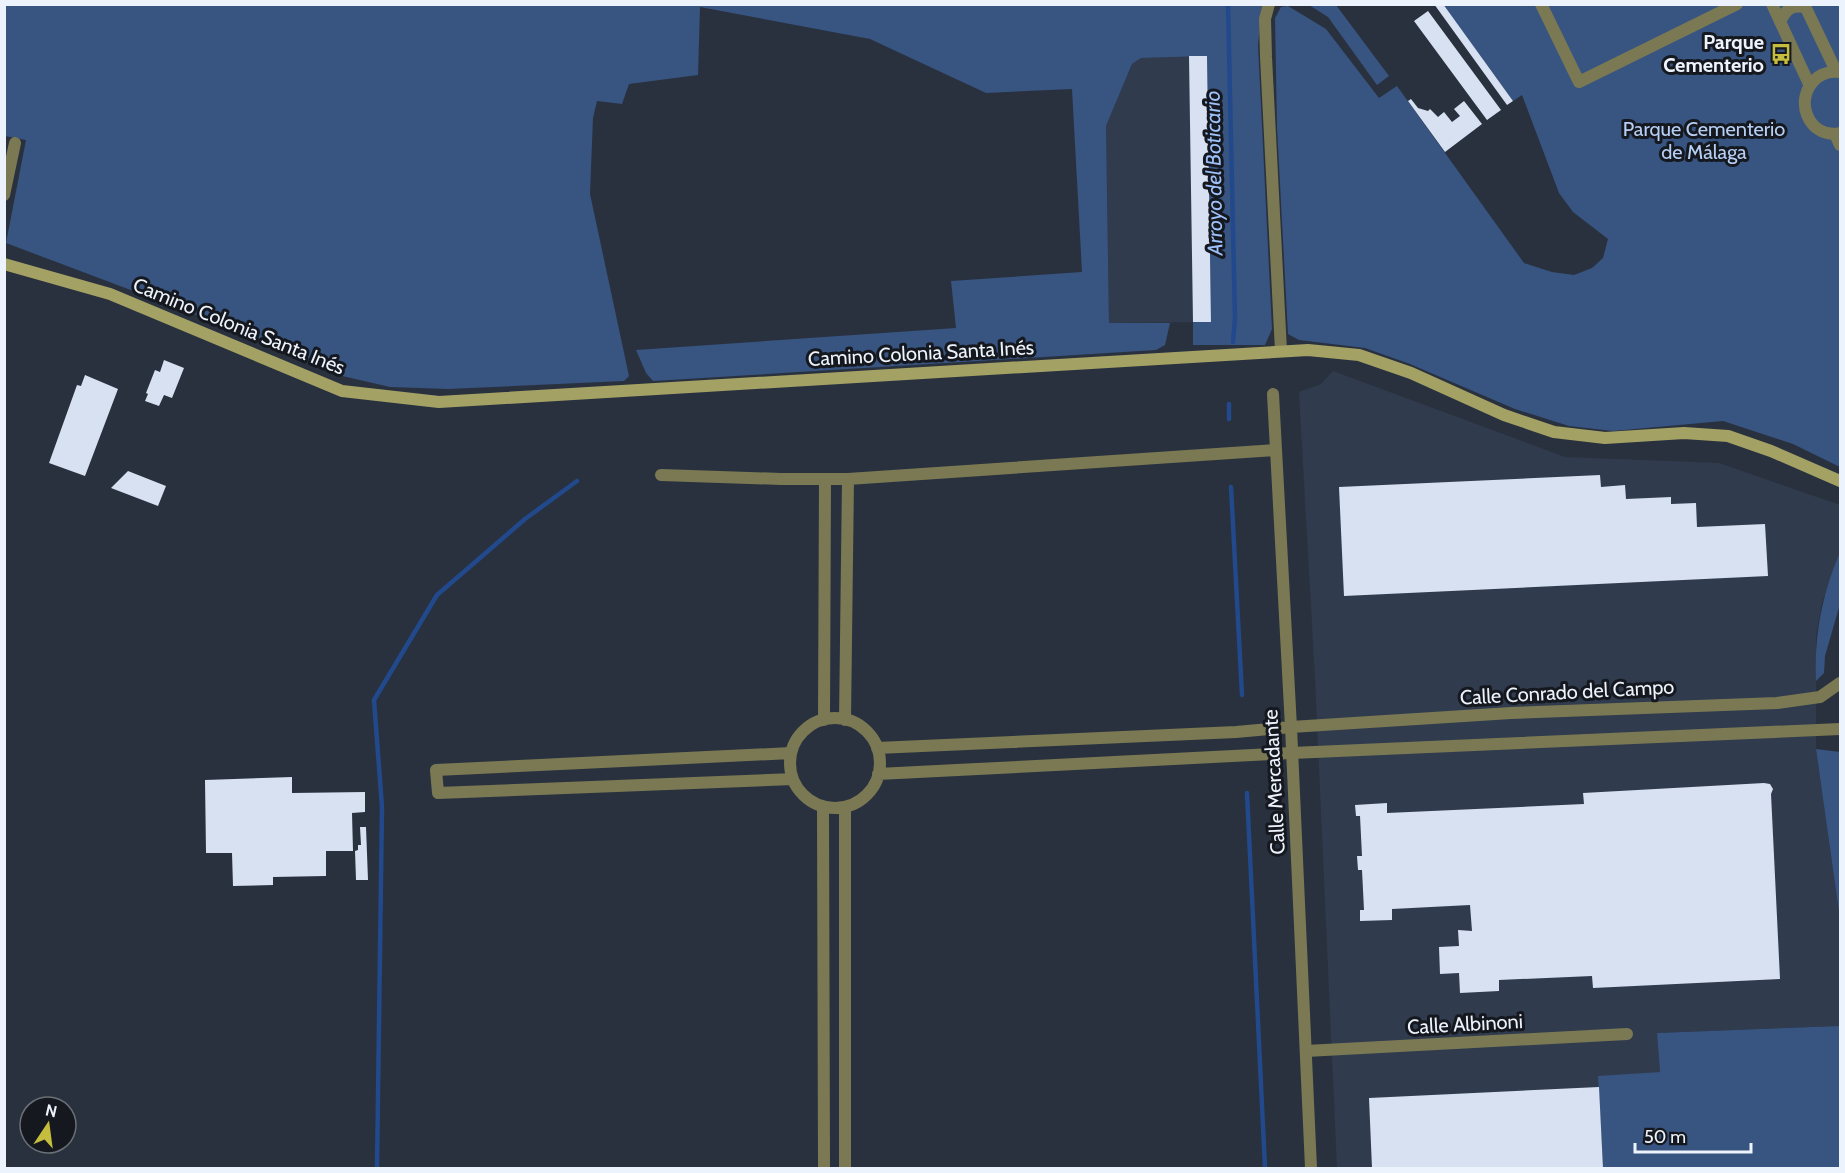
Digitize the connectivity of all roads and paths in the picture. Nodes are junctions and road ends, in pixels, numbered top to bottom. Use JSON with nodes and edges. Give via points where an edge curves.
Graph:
{"nodes":[{"id":1,"x":1269,"y":4,"type":"edge"},
{"id":2,"x":1541,"y":4,"type":"edge"},
{"id":3,"x":1737,"y":4,"type":"edge"},
{"id":4,"x":1772,"y":4,"type":"edge"},
{"id":5,"x":1804,"y":6,"type":"edge"},
{"id":6,"x":1780,"y":22,"type":"junction"},
{"id":7,"x":1838,"y":72,"type":"edge"},
{"id":8,"x":1809,"y":84,"type":"junction"},
{"id":9,"x":1839,"y":137,"type":"edge"},
{"id":10,"x":15,"y":143,"type":"dead end"},
{"id":11,"x":4,"y":195,"type":"edge"},
{"id":12,"x":4,"y":264,"type":"edge"},
{"id":13,"x":1281,"y":351,"type":"junction"},
{"id":14,"x":1273,"y":394,"type":"dead end"},
{"id":15,"x":1275,"y":450,"type":"junction"},
{"id":16,"x":661,"y":476,"type":"dead end"},
{"id":17,"x":825,"y":479,"type":"junction"},
{"id":18,"x":848,"y":479,"type":"junction"},
{"id":19,"x":1840,"y":481,"type":"edge"},
{"id":20,"x":1840,"y":684,"type":"edge"},
{"id":21,"x":824,"y":720,"type":"junction"},
{"id":22,"x":845,"y":720,"type":"junction"},
{"id":23,"x":1291,"y":727,"type":"junction"},
{"id":24,"x":1840,"y":729,"type":"edge"},
{"id":25,"x":877,"y":748,"type":"junction"},
{"id":26,"x":791,"y":753,"type":"junction"},
{"id":27,"x":1292,"y":753,"type":"junction"},
{"id":28,"x":878,"y":774,"type":"junction"},
{"id":29,"x":793,"y":779,"type":"junction"},
{"id":30,"x":824,"y":806,"type":"junction"},
{"id":31,"x":845,"y":807,"type":"junction"},
{"id":32,"x":1627,"y":1034,"type":"dead end"},
{"id":33,"x":1305,"y":1052,"type":"junction"},
{"id":34,"x":824,"y":1168,"type":"edge"},
{"id":35,"x":844,"y":1168,"type":"edge"},
{"id":36,"x":1311,"y":1168,"type":"edge"}],
"edges":[{"from":1,"to":13,"type":"street","via":[[1265,20],[1266,57]]},
{"from":2,"to":3,"type":"street","via":[[1579,82]]},
{"from":4,"to":6,"type":"street"},
{"from":5,"to":6,"type":"street","via":[[1785,10]]},
{"from":5,"to":7,"type":"street"},
{"from":6,"to":8,"type":"street"},
{"from":7,"to":8,"type":"street","via":[[1821,75]]},
{"from":8,"to":9,"type":"street","via":[[1804,107],[1808,118],[1820,129]]},
{"from":10,"to":11,"type":"street"},
{"from":12,"to":13,"type":"main road","name":"Camino Colonia Santa Inés","via":[[110,294],[342,391],[440,402]]},
{"from":13,"to":19,"type":"main road","name":"Camino Colonia Santa Inés","via":[[1359,356],[1554,432],[1605,438],[1684,433],[1728,435]]},
{"from":14,"to":15,"type":"street","name":"Calle Mercadante"},
{"from":15,"to":18,"type":"street"},
{"from":15,"to":23,"type":"street","name":"Calle Mercadante"},
{"from":16,"to":17,"type":"street"},
{"from":17,"to":18,"type":"street"},
{"from":17,"to":21,"type":"street"},
{"from":18,"to":22,"type":"street"},
{"from":20,"to":23,"type":"street","name":"Calle Conrado del Campo","via":[[1820,697],[1777,703],[1511,713]]},
{"from":21,"to":22,"type":"street"},
{"from":21,"to":26,"type":"street","via":[[803,732]]},
{"from":22,"to":25,"type":"street","via":[[865,730]]},
{"from":23,"to":25,"type":"street","name":"Calle Conrado del Campo"},
{"from":23,"to":27,"type":"street","name":"Calle Mercadante"},
{"from":24,"to":27,"type":"street"},
{"from":25,"to":28,"type":"street"},
{"from":26,"to":29,"type":"street"},
{"from":26,"to":29,"type":"street","via":[[436,770],[438,794]]},
{"from":27,"to":28,"type":"street"},
{"from":27,"to":33,"type":"street","name":"Calle Mercadante"},
{"from":28,"to":31,"type":"street","via":[[867,795]]},
{"from":29,"to":30,"type":"street","via":[[805,797]]},
{"from":30,"to":31,"type":"street"},
{"from":30,"to":34,"type":"street"},
{"from":31,"to":35,"type":"street"},
{"from":32,"to":33,"type":"street","name":"Calle Albinoni"},
{"from":33,"to":36,"type":"street","name":"Calle Mercadante"}]}
